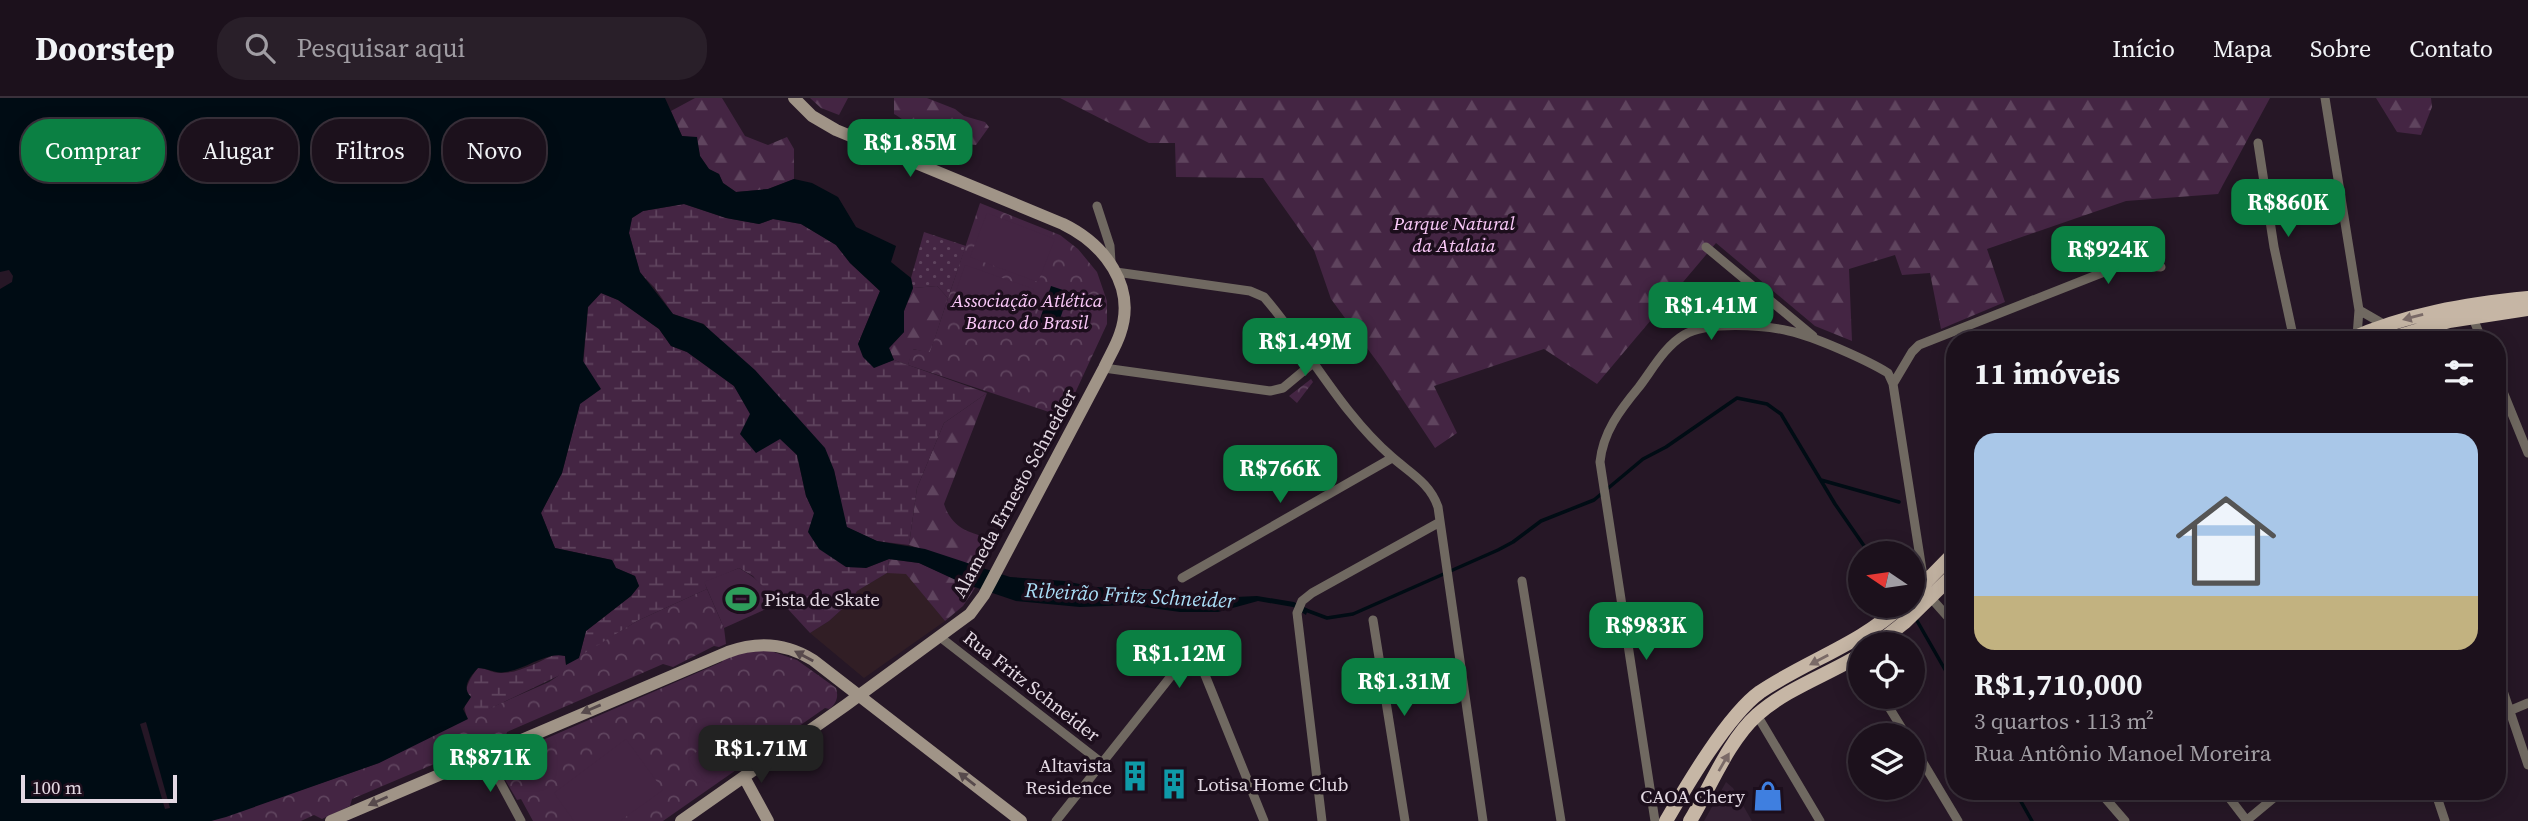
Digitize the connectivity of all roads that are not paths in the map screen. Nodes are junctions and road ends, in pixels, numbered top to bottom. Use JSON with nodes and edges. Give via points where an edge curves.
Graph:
{"nodes":[{"id":1,"x":794,"y":98,"type":"edge"},
{"id":2,"x":2325,"y":98,"type":"edge"},
{"id":3,"x":2258,"y":143,"type":"dead end"},
{"id":4,"x":1097,"y":206,"type":"dead end"},
{"id":5,"x":1706,"y":247,"type":"dead end"},
{"id":6,"x":1113,"y":267,"type":"junction"},
{"id":7,"x":2161,"y":267,"type":"dead end"},
{"id":8,"x":2528,"y":298,"type":"edge"},
{"id":9,"x":2528,"y":309,"type":"edge"},
{"id":10,"x":2359,"y":310,"type":"junction"},
{"id":11,"x":2472,"y":316,"type":"junction"},
{"id":12,"x":1955,"y":331,"type":"edge"},
{"id":13,"x":2292,"y":331,"type":"edge"},
{"id":14,"x":2354,"y":331,"type":"edge"},
{"id":15,"x":2381,"y":331,"type":"edge"},
{"id":16,"x":2397,"y":331,"type":"edge"},
{"id":17,"x":2408,"y":331,"type":"edge"},
{"id":18,"x":2478,"y":331,"type":"edge"},
{"id":19,"x":1946,"y":334,"type":"edge"},
{"id":20,"x":1819,"y":342,"type":"junction"},
{"id":21,"x":1313,"y":363,"type":"junction"},
{"id":22,"x":1104,"y":368,"type":"junction"},
{"id":23,"x":1893,"y":384,"type":"junction"},
{"id":24,"x":2506,"y":399,"type":"edge"},
{"id":25,"x":2528,"y":453,"type":"edge"},
{"id":26,"x":1392,"y":458,"type":"junction"},
{"id":27,"x":1440,"y":522,"type":"junction"},
{"id":28,"x":1914,"y":541,"type":"edge"},
{"id":29,"x":1946,"y":563,"type":"edge"},
{"id":30,"x":1182,"y":578,"type":"dead end"},
{"id":31,"x":1946,"y":579,"type":"edge"},
{"id":32,"x":1522,"y":581,"type":"dead end"},
{"id":33,"x":1925,"y":590,"type":"edge"},
{"id":34,"x":1925,"y":592,"type":"edge"},
{"id":35,"x":1925,"y":599,"type":"edge"},
{"id":36,"x":1946,"y":617,"type":"edge"},
{"id":37,"x":1891,"y":618,"type":"edge"},
{"id":38,"x":1373,"y":620,"type":"dead end"},
{"id":39,"x":940,"y":637,"type":"junction"},
{"id":40,"x":1848,"y":663,"type":"edge"},
{"id":41,"x":859,"y":696,"type":"junction"},
{"id":42,"x":2506,"y":700,"type":"edge"},
{"id":43,"x":2528,"y":703,"type":"edge"},
{"id":44,"x":2510,"y":712,"type":"junction"},
{"id":45,"x":2506,"y":713,"type":"edge"},
{"id":46,"x":1757,"y":715,"type":"junction"},
{"id":47,"x":485,"y":754,"type":"junction"},
{"id":48,"x":1102,"y":763,"type":"junction"},
{"id":49,"x":2528,"y":765,"type":"edge"},
{"id":50,"x":1925,"y":766,"type":"edge"},
{"id":51,"x":744,"y":777,"type":"junction"},
{"id":52,"x":2107,"y":800,"type":"edge"},
{"id":53,"x":2231,"y":800,"type":"edge"},
{"id":54,"x":2271,"y":800,"type":"edge"},
{"id":55,"x":2438,"y":800,"type":"edge"},
{"id":56,"x":331,"y":821,"type":"edge"},
{"id":57,"x":521,"y":821,"type":"edge"},
{"id":58,"x":681,"y":821,"type":"edge"},
{"id":59,"x":768,"y":821,"type":"edge"},
{"id":60,"x":1021,"y":821,"type":"edge"},
{"id":61,"x":1056,"y":821,"type":"edge"},
{"id":62,"x":1264,"y":821,"type":"edge"},
{"id":63,"x":1322,"y":821,"type":"edge"},
{"id":64,"x":1405,"y":821,"type":"edge"},
{"id":65,"x":1483,"y":821,"type":"edge"},
{"id":66,"x":1561,"y":821,"type":"edge"},
{"id":67,"x":1655,"y":821,"type":"edge"},
{"id":68,"x":1666,"y":821,"type":"edge"},
{"id":69,"x":1690,"y":821,"type":"edge"},
{"id":70,"x":1820,"y":821,"type":"edge"},
{"id":71,"x":1958,"y":821,"type":"edge"},
{"id":72,"x":2125,"y":821,"type":"edge"},
{"id":73,"x":2247,"y":821,"type":"edge"},
{"id":74,"x":2445,"y":821,"type":"edge"}],
"edges":[{"from":1,"to":6,"type":"main road","via":[[812,116],[853,138],[1076,230],[1097,246]]},
{"from":2,"to":10,"type":"street"},
{"from":3,"to":13,"type":"street"},
{"from":4,"to":6,"type":"street"},
{"from":5,"to":20,"type":"street"},
{"from":6,"to":21,"type":"street","via":[[1258,293]]},
{"from":6,"to":22,"type":"main road","name":"Alameda Ernesto Schneider","via":[[1123,295],[1123,322]]},
{"from":7,"to":12,"type":"street","via":[[2122,265]]},
{"from":8,"to":16,"type":"main road","one_way":true,"via":[[2448,309]]},
{"from":9,"to":11,"type":"main road"},
{"from":10,"to":14,"type":"street"},
{"from":10,"to":15,"type":"street"},
{"from":11,"to":17,"type":"main road"},
{"from":11,"to":18,"type":"street"},
{"from":19,"to":23,"type":"street","via":[[1919,345]]},
{"from":20,"to":23,"type":"street","via":[[1884,370]]},
{"from":20,"to":67,"type":"street","via":[[1775,328],[1696,329],[1670,348],[1607,432],[1600,462]]},
{"from":21,"to":22,"type":"street","via":[[1283,388],[1270,391]]},
{"from":21,"to":26,"type":"street","via":[[1360,425]]},
{"from":22,"to":39,"type":"main road","name":"Alameda Ernesto Schneider","via":[[984,595],[970,614]]},
{"from":23,"to":28,"type":"street"},
{"from":24,"to":25,"type":"street"},
{"from":26,"to":27,"type":"street","via":[[1430,488]]},
{"from":26,"to":30,"type":"street"},
{"from":27,"to":63,"type":"street","via":[[1312,593],[1297,613]]},
{"from":27,"to":65,"type":"street"},
{"from":29,"to":33,"type":"main road"},
{"from":31,"to":34,"type":"main road"},
{"from":32,"to":66,"type":"street"},
{"from":35,"to":36,"type":"street"},
{"from":37,"to":68,"type":"main road","one_way":true,"via":[[1746,704]]},
{"from":38,"to":64,"type":"street"},
{"from":39,"to":41,"type":"main road","name":"Alameda Ernesto Schneider"},
{"from":39,"to":48,"type":"street","name":"Rua Fritz Schneider"},
{"from":40,"to":46,"type":"main road"},
{"from":41,"to":47,"type":"main road","one_way":true,"via":[[802,653],[755,645],[728,652]]},
{"from":41,"to":51,"type":"main road","name":"Alameda Ernesto Schneider"},
{"from":60,"to":41,"type":"main road","one_way":true},
{"from":42,"to":44,"type":"street"},
{"from":43,"to":44,"type":"street"},
{"from":44,"to":45,"type":"street"},
{"from":44,"to":49,"type":"street"},
{"from":69,"to":46,"type":"main road","one_way":true,"via":[[1738,737]]},
{"from":46,"to":70,"type":"street"},
{"from":47,"to":56,"type":"main road","one_way":true},
{"from":47,"to":57,"type":"street"},
{"from":48,"to":61,"type":"street"},
{"from":48,"to":62,"type":"street","via":[[1183,661],[1193,657],[1203,670]]},
{"from":50,"to":71,"type":"street"},
{"from":51,"to":58,"type":"main road","name":"Alameda Ernesto Schneider"},
{"from":51,"to":59,"type":"main road"},
{"from":52,"to":72,"type":"street"},
{"from":53,"to":73,"type":"street"},
{"from":54,"to":73,"type":"street"},
{"from":55,"to":74,"type":"street"}]}
